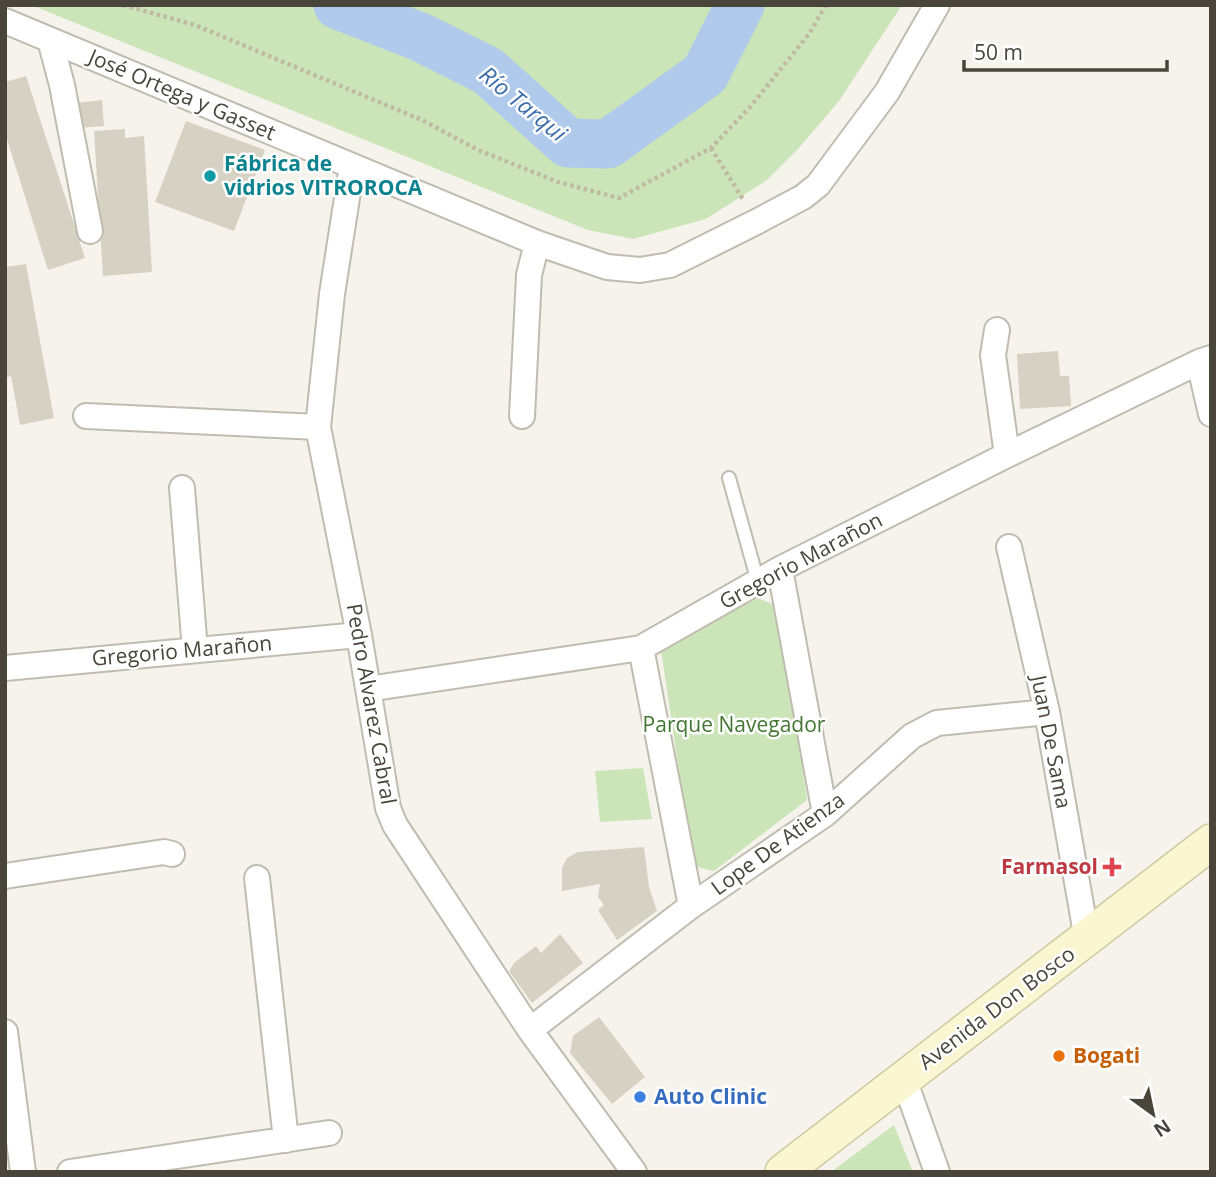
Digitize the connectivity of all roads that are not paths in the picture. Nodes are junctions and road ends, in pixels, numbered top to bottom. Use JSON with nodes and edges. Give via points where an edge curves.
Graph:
{"nodes":[{"id":1,"x":937,"y":5,"type":"edge"},
{"id":2,"x":5,"y":21,"type":"edge"},
{"id":3,"x":50,"y":40,"type":"junction"},
{"id":4,"x":352,"y":166,"type":"junction"},
{"id":5,"x":90,"y":231,"type":"dead end"},
{"id":6,"x":537,"y":243,"type":"junction"},
{"id":7,"x":997,"y":330,"type":"dead end"},
{"id":8,"x":1205,"y":360,"type":"edge"},
{"id":9,"x":1211,"y":414,"type":"edge"},
{"id":10,"x":86,"y":416,"type":"dead end"},
{"id":11,"x":522,"y":416,"type":"dead end"},
{"id":12,"x":318,"y":428,"type":"junction"},
{"id":13,"x":1007,"y":455,"type":"junction"},
{"id":14,"x":729,"y":478,"type":"dead end"},
{"id":15,"x":182,"y":488,"type":"dead end"},
{"id":16,"x":1009,"y":547,"type":"dead end"},
{"id":17,"x":780,"y":569,"type":"junction"},
{"id":18,"x":758,"y":582,"type":"junction"},
{"id":19,"x":359,"y":635,"type":"junction"},
{"id":20,"x":641,"y":648,"type":"junction"},
{"id":21,"x":195,"y":650,"type":"junction"},
{"id":22,"x":5,"y":668,"type":"edge"},
{"id":23,"x":368,"y":690,"type":"junction"},
{"id":24,"x":1047,"y":712,"type":"junction"},
{"id":25,"x":825,"y":814,"type":"junction"},
{"id":26,"x":1211,"y":842,"type":"edge"},
{"id":27,"x":172,"y":854,"type":"dead end"},
{"id":28,"x":5,"y":876,"type":"edge"},
{"id":29,"x":257,"y":878,"type":"dead end"},
{"id":30,"x":691,"y":906,"type":"junction"},
{"id":31,"x":1087,"y":939,"type":"junction"},
{"id":32,"x":530,"y":1030,"type":"junction"},
{"id":33,"x":5,"y":1032,"type":"edge"},
{"id":34,"x":904,"y":1079,"type":"junction"},
{"id":35,"x":10,"y":1110,"type":"edge"},
{"id":36,"x":329,"y":1133,"type":"dead end"},
{"id":37,"x":286,"y":1140,"type":"junction"},
{"id":38,"x":23,"y":1172,"type":"edge"},
{"id":39,"x":70,"y":1172,"type":"edge"},
{"id":40,"x":634,"y":1172,"type":"edge"},
{"id":41,"x":783,"y":1172,"type":"edge"},
{"id":42,"x":937,"y":1172,"type":"edge"}],
"edges":[{"from":1,"to":6,"type":"street","name":"José Ortega y Gasset","via":[[887,92],[824,178],[803,197],[670,265],[640,270],[607,267]]},
{"from":2,"to":3,"type":"street","name":"José Ortega y Gasset"},
{"from":3,"to":4,"type":"street","name":"José Ortega y Gasset"},
{"from":3,"to":5,"type":"street"},
{"from":4,"to":6,"type":"street","name":"José Ortega y Gasset"},
{"from":4,"to":12,"type":"street","name":"Pedro Alvarez Cabral"},
{"from":6,"to":11,"type":"street","via":[[529,275]]},
{"from":7,"to":13,"type":"street","via":[[993,355]]},
{"from":8,"to":9,"type":"street"},
{"from":8,"to":13,"type":"street","name":"Gregorio Marañon"},
{"from":10,"to":12,"type":"street"},
{"from":12,"to":19,"type":"street","name":"Pedro Alvarez Cabral"},
{"from":13,"to":17,"type":"street","name":"Gregorio Marañon"},
{"from":14,"to":18,"type":"lane"},
{"from":15,"to":21,"type":"street"},
{"from":16,"to":24,"type":"street","name":"Juan De Sama"},
{"from":17,"to":18,"type":"street","name":"Gregorio Marañon"},
{"from":17,"to":25,"type":"street"},
{"from":18,"to":20,"type":"street","name":"Gregorio Marañon"},
{"from":19,"to":21,"type":"street","name":"Gregorio Marañon"},
{"from":19,"to":23,"type":"street","name":"Pedro Alvarez Cabral"},
{"from":20,"to":23,"type":"street","name":"Gregorio Marañon"},
{"from":20,"to":30,"type":"street"},
{"from":21,"to":22,"type":"street","name":"Gregorio Marañon"},
{"from":23,"to":32,"type":"street","name":"Pedro Alvarez Cabral","via":[[388,808],[395,825]]},
{"from":24,"to":25,"type":"street","name":"Lope De Atienza","via":[[937,723],[912,736]]},
{"from":24,"to":31,"type":"street","name":"Juan De Sama"},
{"from":25,"to":30,"type":"street","name":"Lope De Atienza"},
{"from":26,"to":31,"type":"main road","name":"Avenida Don Bosco"},
{"from":27,"to":28,"type":"street"},
{"from":29,"to":37,"type":"street"},
{"from":30,"to":32,"type":"street","name":"Lope De Atienza"},
{"from":31,"to":34,"type":"main road","name":"Avenida Don Bosco"},
{"from":32,"to":40,"type":"street","name":"Pedro Alvarez Cabral"},
{"from":33,"to":35,"type":"street"},
{"from":34,"to":41,"type":"main road","name":"Avenida Don Bosco"},
{"from":34,"to":42,"type":"street"},
{"from":35,"to":38,"type":"street"},
{"from":36,"to":37,"type":"street"},
{"from":37,"to":39,"type":"street"}]}
